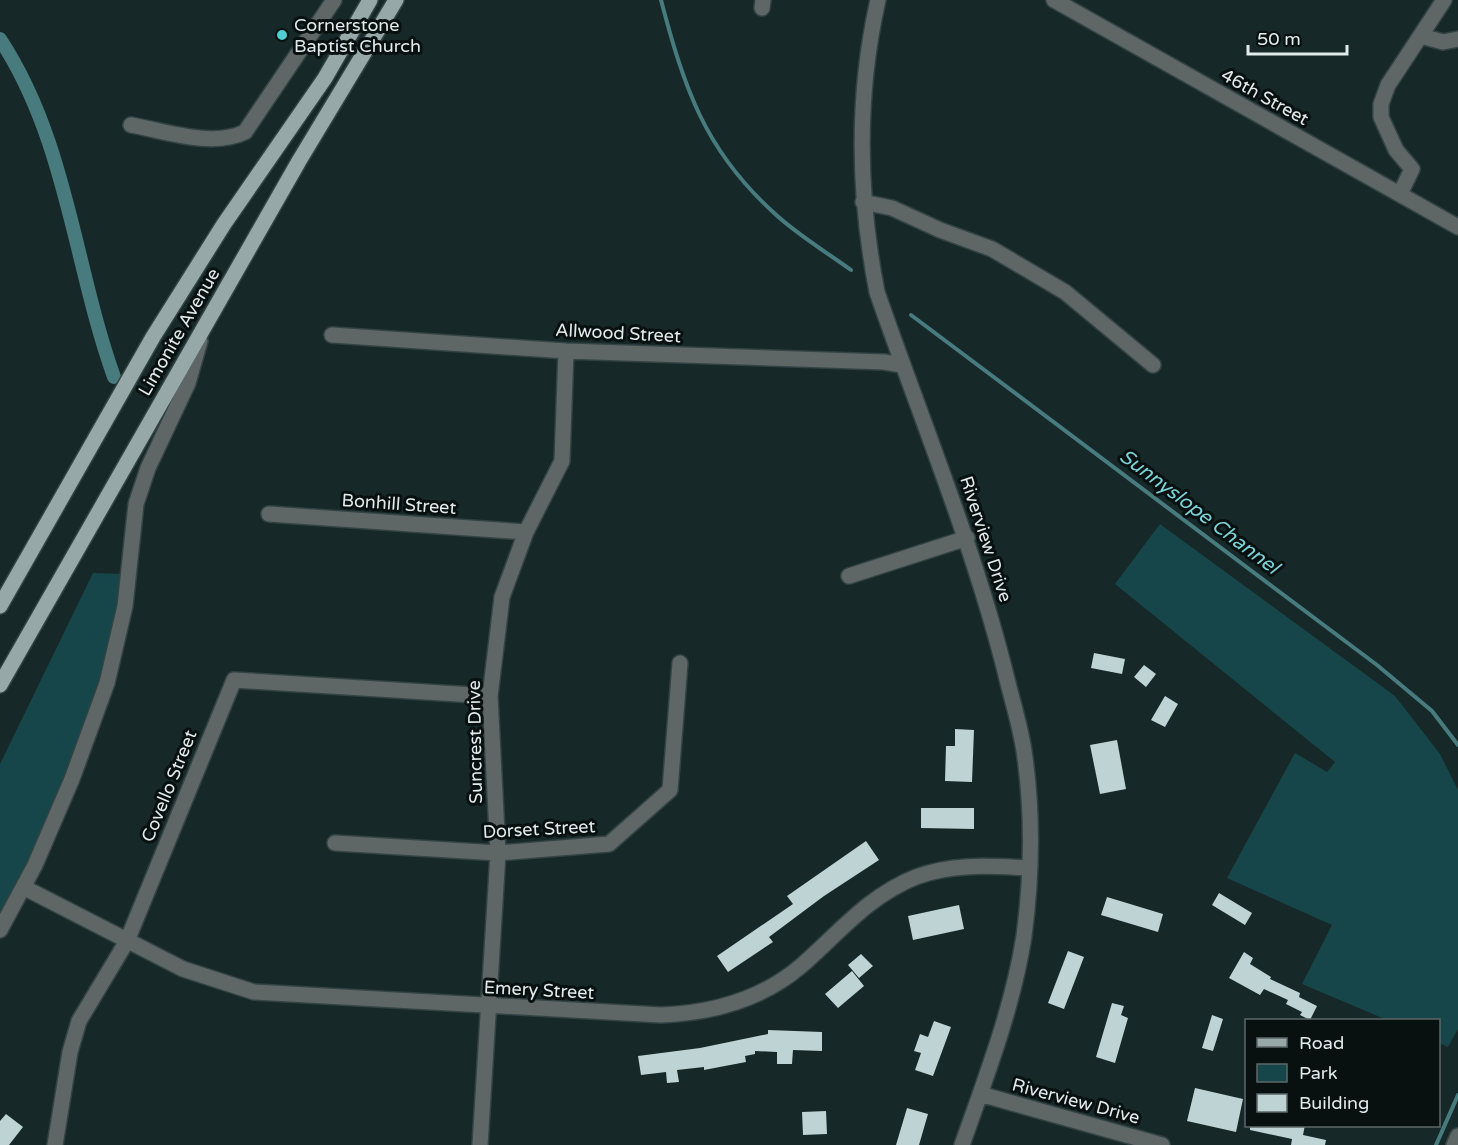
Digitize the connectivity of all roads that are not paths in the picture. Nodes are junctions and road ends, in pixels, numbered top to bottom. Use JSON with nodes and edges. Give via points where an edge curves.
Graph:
{"nodes":[{"id":1,"x":334,"y":0,"type":"edge"},
{"id":2,"x":370,"y":0,"type":"edge"},
{"id":3,"x":396,"y":0,"type":"edge"},
{"id":4,"x":878,"y":0,"type":"edge"},
{"id":5,"x":1054,"y":0,"type":"edge"},
{"id":6,"x":1444,"y":0,"type":"edge"},
{"id":7,"x":1421,"y":36,"type":"junction"},
{"id":8,"x":1458,"y":39,"type":"edge"},
{"id":9,"x":131,"y":125,"type":"dead end"},
{"id":10,"x":1400,"y":194,"type":"junction"},
{"id":11,"x":863,"y":202,"type":"junction"},
{"id":12,"x":1458,"y":227,"type":"edge"},
{"id":13,"x":202,"y":331,"type":"junction"},
{"id":14,"x":332,"y":335,"type":"dead end"},
{"id":15,"x":566,"y":351,"type":"junction"},
{"id":16,"x":902,"y":365,"type":"junction"},
{"id":17,"x":1154,"y":365,"type":"dead end"},
{"id":18,"x":269,"y":514,"type":"dead end"},
{"id":19,"x":526,"y":532,"type":"junction"},
{"id":20,"x":967,"y":538,"type":"junction"},
{"id":21,"x":849,"y":576,"type":"dead end"},
{"id":22,"x":0,"y":606,"type":"edge"},
{"id":23,"x":680,"y":663,"type":"dead end"},
{"id":24,"x":0,"y":685,"type":"edge"},
{"id":25,"x":490,"y":696,"type":"junction"},
{"id":26,"x":335,"y":843,"type":"dead end"},
{"id":27,"x":498,"y":853,"type":"junction"},
{"id":28,"x":1029,"y":868,"type":"junction"},
{"id":29,"x":25,"y":888,"type":"junction"},
{"id":30,"x":0,"y":930,"type":"edge"},
{"id":31,"x":127,"y":940,"type":"junction"},
{"id":32,"x":488,"y":1006,"type":"junction"},
{"id":33,"x":980,"y":1094,"type":"junction"},
{"id":34,"x":1458,"y":1136,"type":"edge"},
{"id":35,"x":55,"y":1145,"type":"edge"},
{"id":36,"x":480,"y":1145,"type":"edge"},
{"id":37,"x":962,"y":1145,"type":"edge"},
{"id":38,"x":1162,"y":1145,"type":"edge"},
{"id":39,"x":1454,"y":1145,"type":"edge"}],
"edges":[{"from":1,"to":9,"type":"street","via":[[244,132],[210,139]]},
{"from":2,"to":22,"type":"main road","name":"Limonite Avenue","via":[[325,78],[224,224],[164,320]]},
{"from":3,"to":13,"type":"main road","name":"Limonite Avenue"},
{"from":4,"to":11,"type":"street","name":"Riverview Drive","via":[[864,77]]},
{"from":5,"to":10,"type":"street","name":"46th Street"},
{"from":6,"to":7,"type":"street"},
{"from":7,"to":8,"type":"street","via":[[1443,42]]},
{"from":7,"to":10,"type":"street","via":[[1388,85],[1380,110],[1396,150],[1412,169]]},
{"from":10,"to":12,"type":"street","name":"46th Street"},
{"from":11,"to":16,"type":"street","name":"Riverview Drive","via":[[878,292]]},
{"from":11,"to":17,"type":"street","via":[[892,208],[992,249],[1065,292]]},
{"from":13,"to":24,"type":"main road","name":"Limonite Avenue"},
{"from":13,"to":29,"type":"street","via":[[188,383],[148,468],[136,504],[125,606],[107,682],[72,779]]},
{"from":14,"to":15,"type":"street","name":"Allwood Street"},
{"from":15,"to":16,"type":"street","name":"Allwood Street"},
{"from":15,"to":19,"type":"street","name":"Suncrest Drive","via":[[562,461]]},
{"from":16,"to":20,"type":"street","name":"Riverview Drive"},
{"from":18,"to":19,"type":"street","name":"Bonhill Street"},
{"from":19,"to":25,"type":"street","name":"Suncrest Drive","via":[[502,597]]},
{"from":20,"to":21,"type":"street"},
{"from":20,"to":28,"type":"street","name":"Riverview Drive","via":[[990,610],[1024,748],[1029,792]]},
{"from":23,"to":27,"type":"street","name":"Dorset Street","via":[[670,790],[609,844]]},
{"from":25,"to":27,"type":"street","name":"Suncrest Drive"},
{"from":25,"to":31,"type":"street","name":"Covello Street","via":[[234,680]]},
{"from":26,"to":27,"type":"street","name":"Dorset Street"},
{"from":27,"to":32,"type":"street","name":"Suncrest Drive"},
{"from":28,"to":32,"type":"street","name":"Emery Street","via":[[944,869],[896,885],[855,914],[777,984],[717,1009],[661,1015]]},
{"from":28,"to":33,"type":"street","name":"Riverview Drive","via":[[1016,977]]},
{"from":29,"to":30,"type":"street"},
{"from":29,"to":31,"type":"street","name":"Emery Street"},
{"from":31,"to":32,"type":"street","name":"Emery Street","via":[[183,969],[254,992]]},
{"from":31,"to":35,"type":"street","name":"Covello Street","via":[[79,1021]]},
{"from":32,"to":36,"type":"street","name":"Suncrest Drive"},
{"from":33,"to":37,"type":"street","name":"Riverview Drive"},
{"from":33,"to":38,"type":"street","name":"Riverview Drive"},
{"from":34,"to":39,"type":"street"}]}
